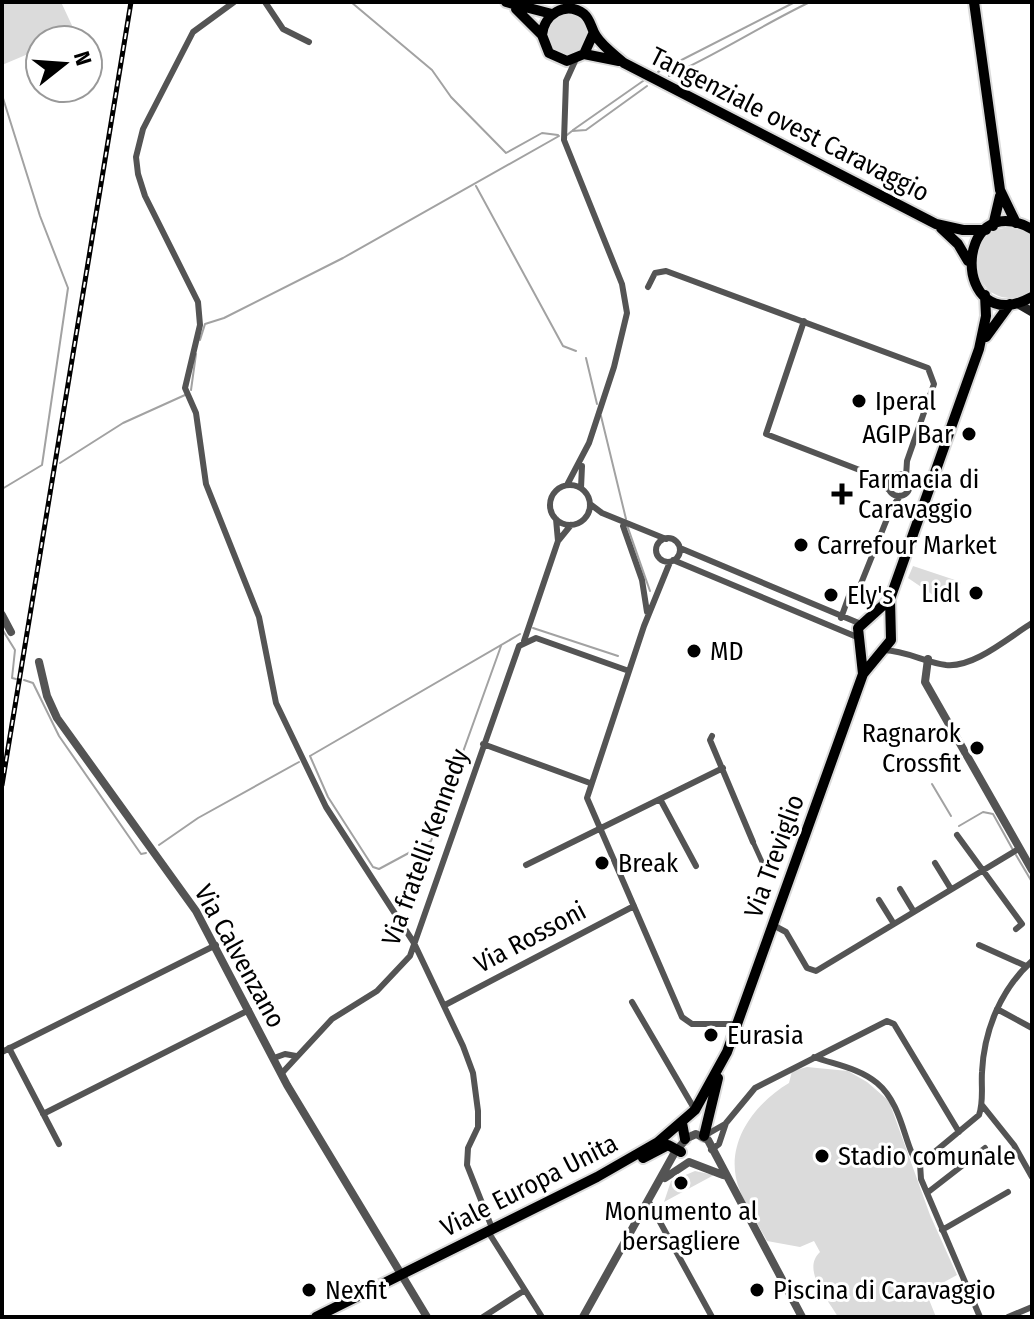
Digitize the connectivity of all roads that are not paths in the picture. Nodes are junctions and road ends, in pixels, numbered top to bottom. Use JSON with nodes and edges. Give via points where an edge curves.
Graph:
{"nodes":[{"id":1,"x":234,"y":2,"type":"edge"},
{"id":2,"x":265,"y":2,"type":"edge"},
{"id":3,"x":507,"y":2,"type":"edge"},
{"id":4,"x":974,"y":2,"type":"edge"},
{"id":5,"x":575,"y":6,"type":"edge"},
{"id":6,"x":558,"y":9,"type":"edge"},
{"id":7,"x":593,"y":34,"type":"junction"},
{"id":8,"x":542,"y":35,"type":"junction"},
{"id":9,"x":309,"y":42,"type":"dead end"},
{"id":10,"x":580,"y":57,"type":"junction"},
{"id":11,"x":557,"y":58,"type":"junction"},
{"id":12,"x":624,"y":63,"type":"junction"},
{"id":13,"x":566,"y":81,"type":"junction"},
{"id":14,"x":1000,"y":190,"type":"junction"},
{"id":15,"x":936,"y":224,"type":"junction"},
{"id":16,"x":1027,"y":226,"type":"edge"},
{"id":17,"x":989,"y":228,"type":"junction"},
{"id":18,"x":969,"y":265,"type":"junction"},
{"id":19,"x":648,"y":287,"type":"dead end"},
{"id":20,"x":985,"y":295,"type":"junction"},
{"id":21,"x":1032,"y":297,"type":"edge"},
{"id":22,"x":1013,"y":303,"type":"junction"},
{"id":23,"x":1032,"y":312,"type":"edge"},
{"id":24,"x":804,"y":321,"type":"junction"},
{"id":25,"x":979,"y":349,"type":"junction"},
{"id":26,"x":907,"y":461,"type":"junction"},
{"id":27,"x":582,"y":462,"type":"junction"},
{"id":28,"x":894,"y":476,"type":"junction"},
{"id":29,"x":906,"y":477,"type":"junction"},
{"id":30,"x":876,"y":479,"type":"junction"},
{"id":31,"x":567,"y":485,"type":"junction"},
{"id":32,"x":581,"y":488,"type":"junction"},
{"id":33,"x":890,"y":491,"type":"junction"},
{"id":34,"x":900,"y":496,"type":"junction"},
{"id":35,"x":590,"y":504,"type":"junction"},
{"id":36,"x":891,"y":509,"type":"junction"},
{"id":37,"x":602,"y":513,"type":"junction"},
{"id":38,"x":587,"y":515,"type":"junction"},
{"id":39,"x":556,"y":519,"type":"junction"},
{"id":40,"x":571,"y":525,"type":"junction"},
{"id":41,"x":623,"y":526,"type":"dead end"},
{"id":42,"x":645,"y":528,"type":"junction"},
{"id":43,"x":666,"y":539,"type":"junction"},
{"id":44,"x":558,"y":541,"type":"junction"},
{"id":45,"x":658,"y":545,"type":"junction"},
{"id":46,"x":680,"y":548,"type":"junction"},
{"id":47,"x":660,"y":559,"type":"junction"},
{"id":48,"x":672,"y":561,"type":"junction"},
{"id":49,"x":663,"y":572,"type":"junction"},
{"id":50,"x":756,"y":582,"type":"junction"},
{"id":51,"x":752,"y":592,"type":"junction"},
{"id":52,"x":890,"y":599,"type":"junction"},
{"id":53,"x":2,"y":615,"type":"edge"},
{"id":54,"x":648,"y":616,"type":"junction"},
{"id":55,"x":841,"y":618,"type":"junction"},
{"id":56,"x":865,"y":621,"type":"junction"},
{"id":57,"x":1032,"y":623,"type":"edge"},
{"id":58,"x":11,"y":632,"type":"dead end"},
{"id":59,"x":892,"y":634,"type":"junction"},
{"id":60,"x":857,"y":640,"type":"junction"},
{"id":61,"x":524,"y":641,"type":"junction"},
{"id":62,"x":882,"y":651,"type":"junction"},
{"id":63,"x":904,"y":651,"type":"junction"},
{"id":64,"x":928,"y":659,"type":"junction"},
{"id":65,"x":39,"y":662,"type":"dead end"},
{"id":66,"x":629,"y":671,"type":"junction"},
{"id":67,"x":863,"y":674,"type":"junction"},
{"id":68,"x":712,"y":736,"type":"dead end"},
{"id":69,"x":483,"y":744,"type":"junction"},
{"id":70,"x":723,"y":768,"type":"junction"},
{"id":71,"x":590,"y":783,"type":"junction"},
{"id":72,"x":660,"y":799,"type":"junction"},
{"id":73,"x":600,"y":830,"type":"junction"},
{"id":74,"x":957,"y":835,"type":"dead end"},
{"id":75,"x":753,"y":842,"type":"joint"},
{"id":76,"x":1016,"y":851,"type":"junction"},
{"id":77,"x":935,"y":863,"type":"dead end"},
{"id":78,"x":763,"y":864,"type":"dead end"},
{"id":79,"x":526,"y":865,"type":"dead end"},
{"id":80,"x":696,"y":866,"type":"dead end"},
{"id":81,"x":1032,"y":870,"type":"edge"},
{"id":82,"x":982,"y":871,"type":"junction"},
{"id":83,"x":900,"y":889,"type":"dead end"},
{"id":84,"x":951,"y":889,"type":"junction"},
{"id":85,"x":879,"y":900,"type":"dead end"},
{"id":86,"x":634,"y":906,"type":"junction"},
{"id":87,"x":914,"y":912,"type":"junction"},
{"id":88,"x":894,"y":924,"type":"junction"},
{"id":89,"x":773,"y":925,"type":"junction"},
{"id":90,"x":1016,"y":929,"type":"dead end"},
{"id":91,"x":414,"y":943,"type":"junction"},
{"id":92,"x":216,"y":945,"type":"junction"},
{"id":93,"x":979,"y":945,"type":"dead end"},
{"id":94,"x":1029,"y":964,"type":"edge"},
{"id":95,"x":632,"y":1002,"type":"dead end"},
{"id":96,"x":445,"y":1005,"type":"junction"},
{"id":97,"x":997,"y":1009,"type":"junction"},
{"id":98,"x":249,"y":1010,"type":"junction"},
{"id":99,"x":737,"y":1024,"type":"junction"},
{"id":100,"x":1032,"y":1028,"type":"edge"},
{"id":101,"x":6,"y":1050,"type":"edge"},
{"id":102,"x":727,"y":1052,"type":"joint"},
{"id":103,"x":296,"y":1056,"type":"junction"},
{"id":104,"x":814,"y":1057,"type":"junction"},
{"id":105,"x":274,"y":1058,"type":"junction"},
{"id":106,"x":719,"y":1072,"type":"junction"},
{"id":107,"x":282,"y":1073,"type":"junction"},
{"id":108,"x":982,"y":1105,"type":"junction"},
{"id":109,"x":695,"y":1110,"type":"junction"},
{"id":110,"x":43,"y":1114,"type":"junction"},
{"id":111,"x":682,"y":1123,"type":"junction"},
{"id":112,"x":725,"y":1124,"type":"junction"},
{"id":113,"x":959,"y":1132,"type":"junction"},
{"id":114,"x":702,"y":1136,"type":"junction"},
{"id":115,"x":59,"y":1144,"type":"dead end"},
{"id":116,"x":679,"y":1148,"type":"junction"},
{"id":117,"x":985,"y":1148,"type":"dead end"},
{"id":118,"x":711,"y":1150,"type":"junction"},
{"id":119,"x":689,"y":1162,"type":"junction"},
{"id":120,"x":700,"y":1164,"type":"junction"},
{"id":121,"x":920,"y":1164,"type":"junction"},
{"id":122,"x":724,"y":1176,"type":"junction"},
{"id":123,"x":597,"y":1177,"type":"junction"},
{"id":124,"x":1032,"y":1177,"type":"edge"},
{"id":125,"x":661,"y":1181,"type":"junction"},
{"id":126,"x":1008,"y":1192,"type":"dead end"},
{"id":127,"x":927,"y":1193,"type":"junction"},
{"id":128,"x":652,"y":1205,"type":"junction"},
{"id":129,"x":490,"y":1229,"type":"junction"},
{"id":130,"x":942,"y":1230,"type":"junction"},
{"id":131,"x":400,"y":1275,"type":"junction"},
{"id":132,"x":525,"y":1290,"type":"junction"},
{"id":133,"x":1032,"y":1307,"type":"edge"},
{"id":134,"x":316,"y":1317,"type":"edge"},
{"id":135,"x":427,"y":1317,"type":"edge"},
{"id":136,"x":483,"y":1317,"type":"edge"},
{"id":137,"x":542,"y":1317,"type":"edge"},
{"id":138,"x":583,"y":1317,"type":"edge"},
{"id":139,"x":712,"y":1317,"type":"edge"},
{"id":140,"x":802,"y":1317,"type":"edge"},
{"id":141,"x":980,"y":1317,"type":"edge"},
{"id":142,"x":1008,"y":1317,"type":"edge"}],
"edges":[{"from":1,"to":91,"type":"street","via":[[193,32],[143,129],[138,174],[198,302],[200,325],[185,388],[196,413],[206,484],[259,617],[276,703],[326,807]]},
{"from":2,"to":9,"type":"street","via":[[283,29]]},
{"from":3,"to":6,"type":"main road","name":"Tangenziale ovest Caravaggio"},
{"from":3,"to":8,"type":"main road","name":"Tangenziale ovest Caravaggio"},
{"from":4,"to":14,"type":"main road"},
{"from":5,"to":6,"type":"main road","name":"Tangenziale ovest Caravaggio"},
{"from":5,"to":7,"type":"main road","name":"Tangenziale ovest Caravaggio"},
{"from":6,"to":8,"type":"main road"},
{"from":7,"to":10,"type":"main road"},
{"from":7,"to":12,"type":"main road","name":"Tangenziale ovest Caravaggio"},
{"from":8,"to":11,"type":"main road","name":"Tangenziale ovest Caravaggio","via":[[546,49]]},
{"from":10,"to":11,"type":"main road","name":"Tangenziale ovest Caravaggio"},
{"from":10,"to":12,"type":"main road","name":"Tangenziale ovest Caravaggio"},
{"from":10,"to":13,"type":"street"},
{"from":11,"to":13,"type":"street"},
{"from":12,"to":15,"type":"main road","name":"Tangenziale ovest Caravaggio"},
{"from":13,"to":27,"type":"street","via":[[567,148],[627,299],[627,323]]},
{"from":14,"to":16,"type":"main road"},
{"from":14,"to":17,"type":"main road"},
{"from":15,"to":17,"type":"main road","name":"Tangenziale ovest Caravaggio"},
{"from":15,"to":18,"type":"main road","name":"Tangenziale ovest Caravaggio","via":[[958,244]]},
{"from":16,"to":17,"type":"main road","name":"Tangenziale ovest Caravaggio"},
{"from":17,"to":18,"type":"main road","via":[[974,243]]},
{"from":18,"to":20,"type":"main road","name":"Tangenziale ovest Caravaggio"},
{"from":19,"to":24,"type":"street","via":[[655,273],[666,271]]},
{"from":20,"to":22,"type":"main road"},
{"from":20,"to":25,"type":"main road"},
{"from":21,"to":22,"type":"main road"},
{"from":22,"to":23,"type":"main road"},
{"from":22,"to":25,"type":"main road"},
{"from":24,"to":26,"type":"street","via":[[931,371],[934,384]]},
{"from":24,"to":30,"type":"street","via":[[766,434]]},
{"from":25,"to":52,"type":"main road"},
{"from":26,"to":28,"type":"street"},
{"from":26,"to":29,"type":"street"},
{"from":27,"to":31,"type":"street"},
{"from":27,"to":32,"type":"street"},
{"from":28,"to":29,"type":"street"},
{"from":28,"to":30,"type":"street"},
{"from":28,"to":33,"type":"street"},
{"from":29,"to":34,"type":"street","via":[[910,489]]},
{"from":30,"to":33,"type":"street"},
{"from":31,"to":32,"type":"street"},
{"from":31,"to":39,"type":"street","via":[[552,498]]},
{"from":32,"to":35,"type":"street"},
{"from":33,"to":34,"type":"street"},
{"from":33,"to":36,"type":"street"},
{"from":34,"to":36,"type":"street"},
{"from":35,"to":37,"type":"street"},
{"from":35,"to":38,"type":"street"},
{"from":36,"to":55,"type":"street"},
{"from":37,"to":38,"type":"street"},
{"from":37,"to":42,"type":"street"},
{"from":38,"to":40,"type":"street"},
{"from":39,"to":40,"type":"street"},
{"from":39,"to":44,"type":"street"},
{"from":40,"to":44,"type":"street"},
{"from":41,"to":54,"type":"street"},
{"from":42,"to":43,"type":"street"},
{"from":42,"to":45,"type":"street"},
{"from":43,"to":45,"type":"street"},
{"from":43,"to":46,"type":"street"},
{"from":44,"to":61,"type":"street","name":"Via fratelli Kennedy"},
{"from":45,"to":47,"type":"street"},
{"from":46,"to":48,"type":"street"},
{"from":46,"to":50,"type":"street"},
{"from":47,"to":48,"type":"street"},
{"from":47,"to":49,"type":"street"},
{"from":48,"to":49,"type":"street"},
{"from":48,"to":51,"type":"street"},
{"from":49,"to":54,"type":"street"},
{"from":50,"to":51,"type":"street"},
{"from":50,"to":55,"type":"street"},
{"from":51,"to":60,"type":"street"},
{"from":52,"to":56,"type":"main road"},
{"from":52,"to":59,"type":"main road"},
{"from":53,"to":58,"type":"street"},
{"from":54,"to":66,"type":"street"},
{"from":55,"to":56,"type":"street"},
{"from":56,"to":59,"type":"main road","via":[[881,619]]},
{"from":56,"to":60,"type":"main road"},
{"from":57,"to":64,"type":"street","via":[[962,664]]},
{"from":59,"to":62,"type":"main road"},
{"from":59,"to":63,"type":"street"},
{"from":60,"to":62,"type":"main road","via":[[865,650]]},
{"from":60,"to":67,"type":"main road"},
{"from":61,"to":66,"type":"street","via":[[536,638]]},
{"from":61,"to":69,"type":"street","name":"Via fratelli Kennedy","via":[[515,652]]},
{"from":62,"to":63,"type":"street"},
{"from":62,"to":67,"type":"main road"},
{"from":63,"to":64,"type":"street"},
{"from":64,"to":76,"type":"street","via":[[925,682]]},
{"from":65,"to":92,"type":"street","name":"Via Calvenzano","via":[[57,718]]},
{"from":66,"to":71,"type":"street"},
{"from":67,"to":89,"type":"main road","name":"Via Treviglio"},
{"from":68,"to":70,"type":"street"},
{"from":69,"to":71,"type":"street"},
{"from":69,"to":91,"type":"street","name":"Via fratelli Kennedy"},
{"from":70,"to":72,"type":"street"},
{"from":70,"to":75,"type":"street"},
{"from":71,"to":73,"type":"street","via":[[588,803]]},
{"from":72,"to":73,"type":"street"},
{"from":72,"to":80,"type":"street"},
{"from":73,"to":79,"type":"street"},
{"from":73,"to":86,"type":"street"},
{"from":74,"to":82,"type":"street"},
{"from":75,"to":78,"type":"street"},
{"from":76,"to":81,"type":"street"},
{"from":76,"to":82,"type":"street"},
{"from":77,"to":84,"type":"street"},
{"from":82,"to":84,"type":"street"},
{"from":82,"to":90,"type":"street","via":[[1022,924]]},
{"from":83,"to":87,"type":"street"},
{"from":84,"to":87,"type":"street"},
{"from":85,"to":88,"type":"street"},
{"from":86,"to":96,"type":"street","name":"Via Rossoni"},
{"from":86,"to":99,"type":"street","via":[[684,1020]]},
{"from":87,"to":88,"type":"street"},
{"from":88,"to":89,"type":"street","via":[[814,971],[786,932]]},
{"from":89,"to":99,"type":"main road","name":"Via Treviglio"},
{"from":91,"to":96,"type":"street"},
{"from":91,"to":103,"type":"street","name":"Via fratelli Kennedy","via":[[389,981],[332,1019]]},
{"from":92,"to":98,"type":"street","name":"Via Calvenzano"},
{"from":92,"to":101,"type":"street"},
{"from":93,"to":94,"type":"street"},
{"from":94,"to":97,"type":"street","via":[[1004,992]]},
{"from":95,"to":109,"type":"street"},
{"from":96,"to":129,"type":"street","via":[[478,1093],[478,1127],[467,1165]]},
{"from":97,"to":100,"type":"street"},
{"from":97,"to":108,"type":"street","via":[[983,1058]]},
{"from":98,"to":105,"type":"street","name":"Via Calvenzano"},
{"from":98,"to":110,"type":"street"},
{"from":99,"to":102,"type":"main road","name":"Via Treviglio"},
{"from":101,"to":110,"type":"street"},
{"from":102,"to":106,"type":"main road","name":"Viale Europa Unita"},
{"from":103,"to":105,"type":"street"},
{"from":103,"to":107,"type":"street","name":"Via fratelli Kennedy"},
{"from":104,"to":112,"type":"street","via":[[755,1088]]},
{"from":104,"to":113,"type":"street","via":[[892,1022]]},
{"from":104,"to":121,"type":"street","via":[[864,1074],[884,1089],[898,1108],[913,1158]]},
{"from":105,"to":107,"type":"street","name":"Via Calvenzano"},
{"from":106,"to":109,"type":"main road","name":"Viale Europa Unita"},
{"from":106,"to":114,"type":"main road"},
{"from":107,"to":131,"type":"street","name":"Via Calvenzano"},
{"from":108,"to":113,"type":"street","via":[[979,1115]]},
{"from":108,"to":124,"type":"street"},
{"from":109,"to":111,"type":"main road","name":"Viale Europa Unita"},
{"from":110,"to":115,"type":"street"},
{"from":111,"to":114,"type":"main road"},
{"from":111,"to":116,"type":"main road"},
{"from":111,"to":123,"type":"main road","name":"Viale Europa Unita"},
{"from":112,"to":114,"type":"street"},
{"from":112,"to":118,"type":"street","via":[[719,1144]]},
{"from":113,"to":121,"type":"street"},
{"from":114,"to":116,"type":"street"},
{"from":114,"to":118,"type":"street"},
{"from":116,"to":119,"type":"street"},
{"from":116,"to":123,"type":"main road","via":[[667,1146]]},
{"from":116,"to":125,"type":"street"},
{"from":117,"to":127,"type":"street"},
{"from":118,"to":120,"type":"street"},
{"from":118,"to":122,"type":"street"},
{"from":119,"to":120,"type":"street"},
{"from":119,"to":125,"type":"street"},
{"from":120,"to":122,"type":"street"},
{"from":121,"to":127,"type":"street"},
{"from":122,"to":140,"type":"street"},
{"from":123,"to":129,"type":"main road","name":"Viale Europa Unita"},
{"from":125,"to":128,"type":"street"},
{"from":126,"to":130,"type":"street"},
{"from":127,"to":130,"type":"street"},
{"from":128,"to":138,"type":"street"},
{"from":128,"to":139,"type":"street"},
{"from":129,"to":131,"type":"main road","name":"Viale Europa Unita"},
{"from":129,"to":132,"type":"street"},
{"from":130,"to":141,"type":"street"},
{"from":131,"to":134,"type":"main road","name":"Viale Europa Unita"},
{"from":131,"to":135,"type":"street","name":"Via Calvenzano"},
{"from":132,"to":136,"type":"street"},
{"from":132,"to":137,"type":"street"},
{"from":133,"to":142,"type":"street"}]}
